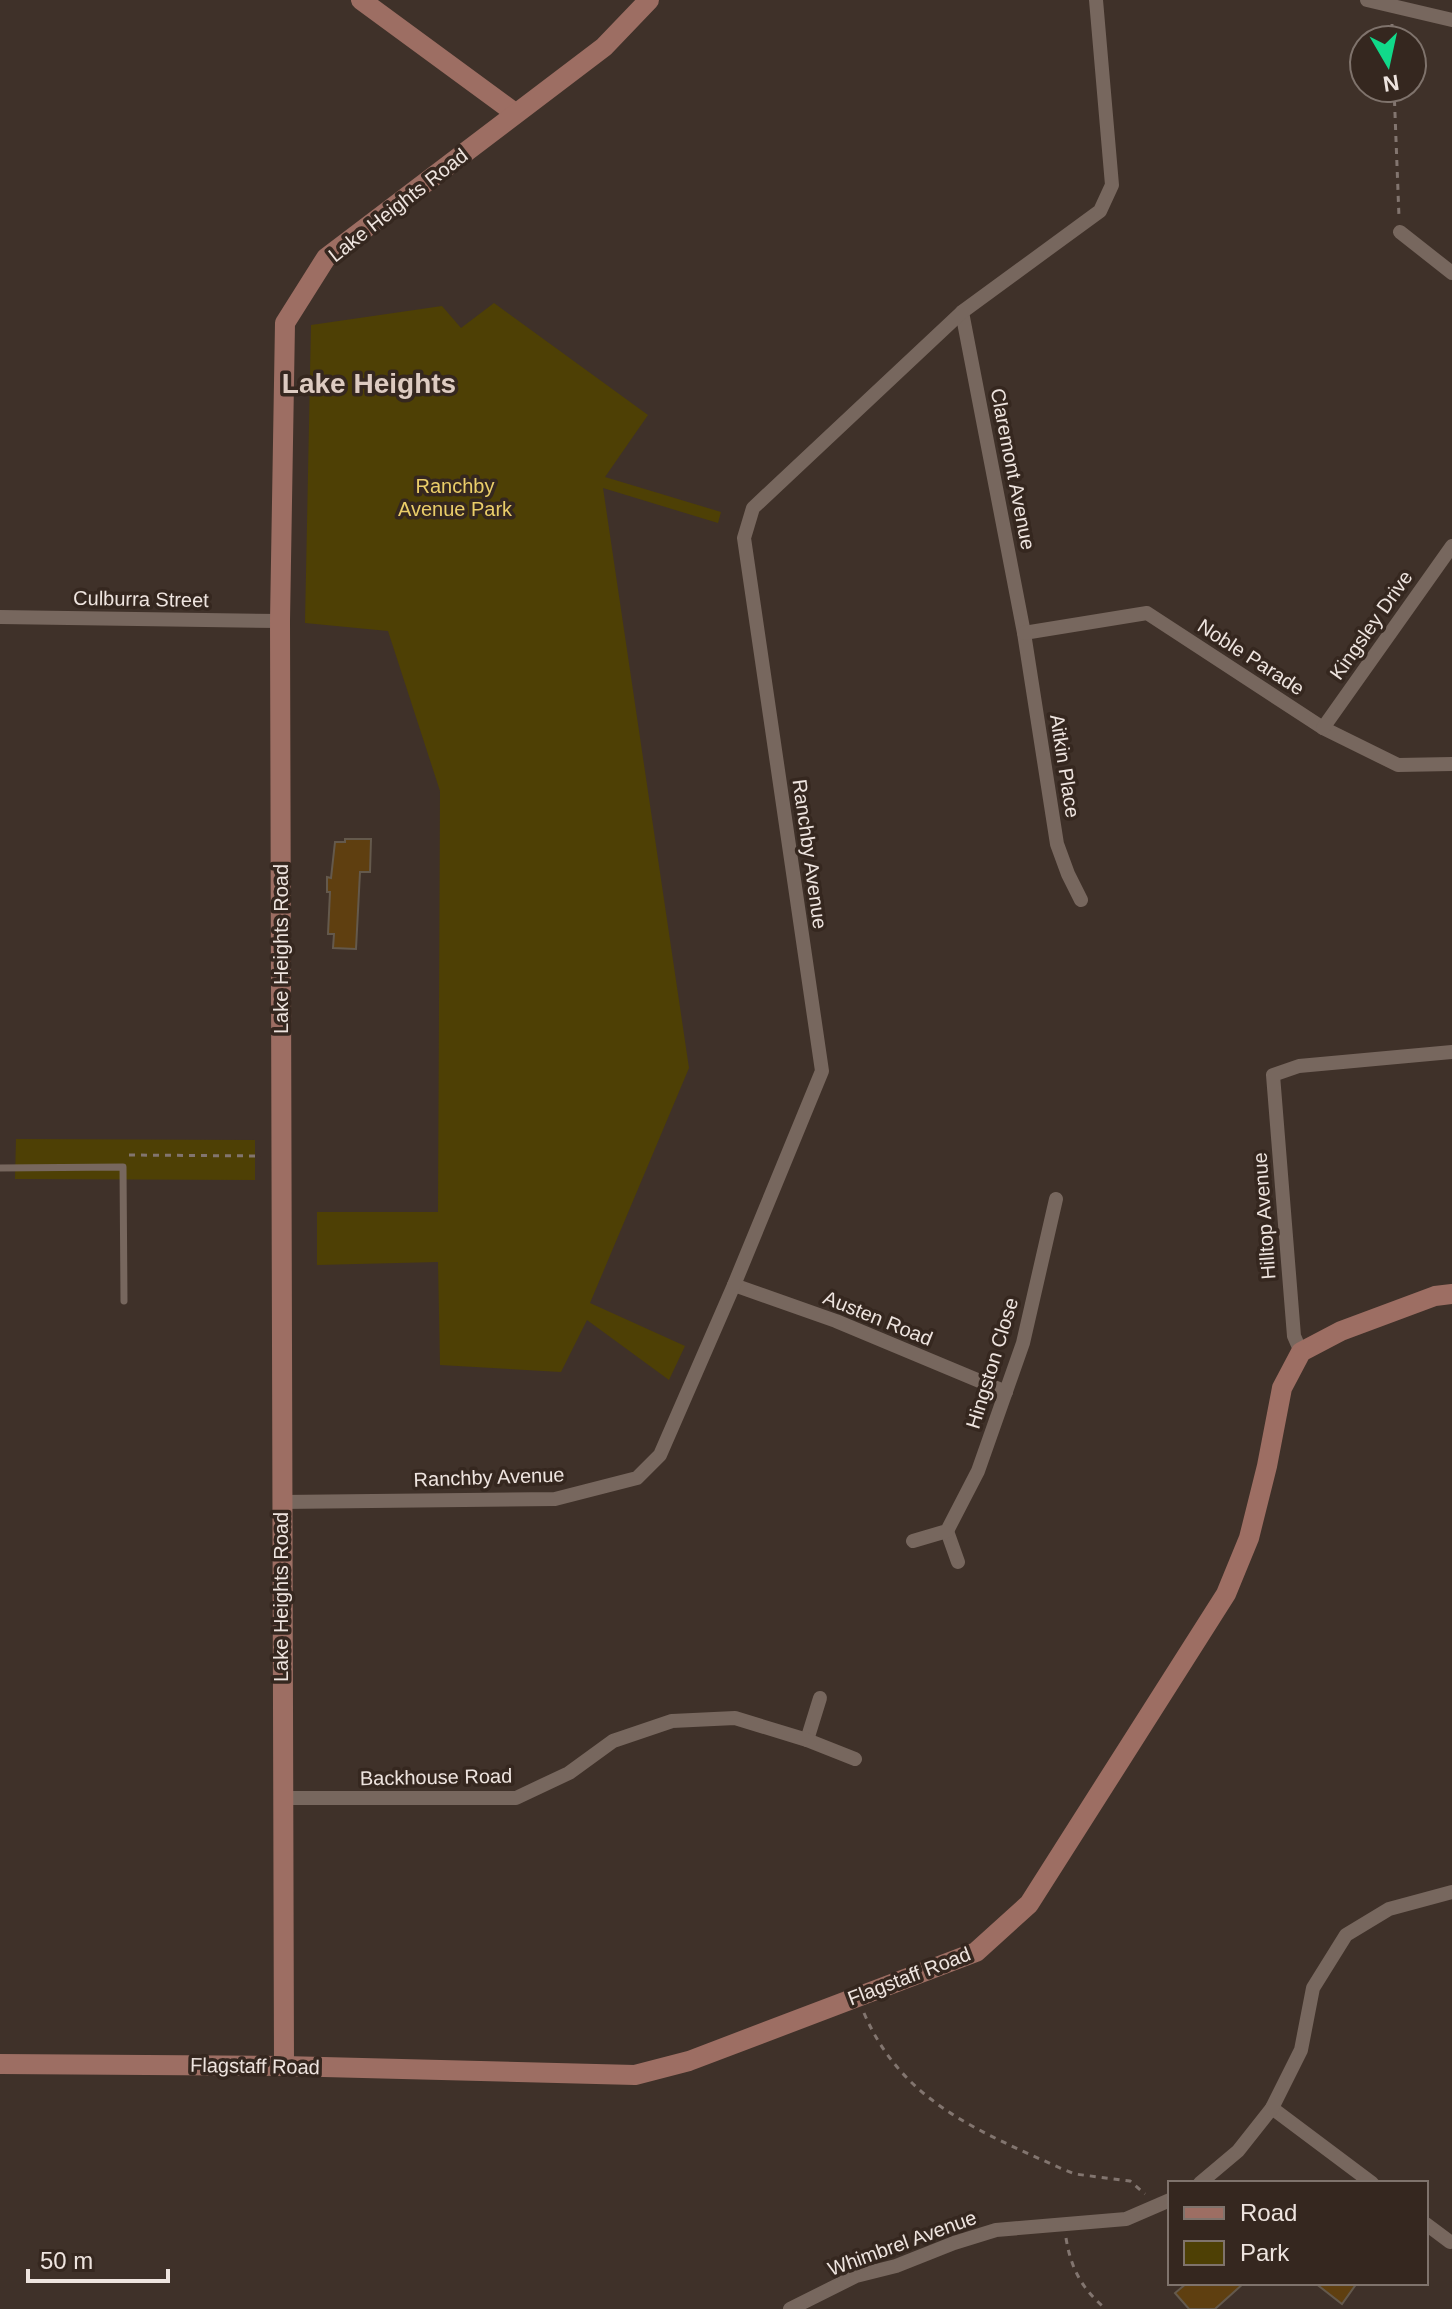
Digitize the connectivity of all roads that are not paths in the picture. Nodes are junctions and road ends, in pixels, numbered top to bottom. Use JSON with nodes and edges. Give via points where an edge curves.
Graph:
{"nodes":[{"id":1,"x":361,"y":0,"type":"edge"},
{"id":2,"x":649,"y":0,"type":"edge"},
{"id":3,"x":1096,"y":0,"type":"edge"},
{"id":4,"x":1367,"y":0,"type":"edge"},
{"id":5,"x":1452,"y":20,"type":"edge"},
{"id":6,"x":515,"y":113,"type":"junction"},
{"id":7,"x":1400,"y":232,"type":"road end"},
{"id":8,"x":1452,"y":273,"type":"edge"},
{"id":9,"x":962,"y":312,"type":"junction"},
{"id":10,"x":1452,"y":546,"type":"edge"},
{"id":11,"x":0,"y":617,"type":"edge"},
{"id":12,"x":280,"y":621,"type":"junction"},
{"id":13,"x":1024,"y":633,"type":"junction"},
{"id":14,"x":1323,"y":728,"type":"junction"},
{"id":15,"x":1452,"y":764,"type":"edge"},
{"id":16,"x":1081,"y":900,"type":"dead end"},
{"id":17,"x":1452,"y":1052,"type":"edge"},
{"id":18,"x":0,"y":1168,"type":"edge"},
{"id":19,"x":1056,"y":1199,"type":"dead end"},
{"id":20,"x":734,"y":1285,"type":"junction"},
{"id":21,"x":1452,"y":1294,"type":"edge"},
{"id":22,"x":124,"y":1301,"type":"dead end"},
{"id":23,"x":1301,"y":1352,"type":"junction"},
{"id":24,"x":1006,"y":1392,"type":"junction"},
{"id":25,"x":281,"y":1502,"type":"junction"},
{"id":26,"x":947,"y":1531,"type":"junction"},
{"id":27,"x":913,"y":1541,"type":"dead end"},
{"id":28,"x":958,"y":1562,"type":"dead end"},
{"id":29,"x":820,"y":1698,"type":"dead end"},
{"id":30,"x":807,"y":1740,"type":"junction"},
{"id":31,"x":855,"y":1759,"type":"dead end"},
{"id":32,"x":282,"y":1798,"type":"junction"},
{"id":33,"x":1452,"y":1892,"type":"edge"},
{"id":34,"x":0,"y":2064,"type":"edge"},
{"id":35,"x":284,"y":2066,"type":"junction"},
{"id":36,"x":1272,"y":2108,"type":"junction"},
{"id":37,"x":1202,"y":2181,"type":"edge"},
{"id":38,"x":1369,"y":2181,"type":"edge"},
{"id":39,"x":1168,"y":2201,"type":"edge"},
{"id":40,"x":1428,"y":2226,"type":"edge"},
{"id":41,"x":1450,"y":2242,"type":"edge"},
{"id":42,"x":790,"y":2309,"type":"edge"}],
"edges":[{"from":1,"to":6,"type":"main road"},
{"from":2,"to":6,"type":"main road","name":"Lake Heights Road","via":[[604,47]]},
{"from":3,"to":9,"type":"street","name":"Ranchby Avenue","via":[[1112,185],[1100,211]]},
{"from":4,"to":5,"type":"street"},
{"from":6,"to":12,"type":"main road","name":"Lake Heights Road","via":[[326,258],[285,323]]},
{"from":7,"to":8,"type":"street"},
{"from":9,"to":13,"type":"street","name":"Claremont Avenue"},
{"from":9,"to":20,"type":"street","name":"Ranchby Avenue","via":[[753,508],[744,538],[822,1071]]},
{"from":10,"to":14,"type":"street","name":"Kingsley Drive"},
{"from":11,"to":12,"type":"street","name":"Culburra Street"},
{"from":12,"to":25,"type":"main road","name":"Lake Heights Road"},
{"from":13,"to":14,"type":"street","name":"Noble Parade","via":[[1147,613]]},
{"from":13,"to":16,"type":"street","name":"Aitkin Place","via":[[1057,844]]},
{"from":14,"to":15,"type":"street","name":"Noble Parade","via":[[1398,765]]},
{"from":17,"to":23,"type":"street","name":"Hilltop Avenue","via":[[1299,1066],[1273,1075],[1294,1336]]},
{"from":18,"to":22,"type":"lane","via":[[123,1167]]},
{"from":19,"to":24,"type":"street","name":"Hingston Close","via":[[1023,1343]]},
{"from":20,"to":24,"type":"street","name":"Austen Road"},
{"from":20,"to":25,"type":"street","name":"Ranchby Avenue","via":[[660,1455],[637,1478],[555,1499]]},
{"from":21,"to":23,"type":"main road","via":[[1341,1331]]},
{"from":23,"to":35,"type":"main road","name":"Flagstaff Road","via":[[1282,1388],[1249,1538],[1226,1594],[1029,1904],[976,1952],[689,2061],[635,2075]]},
{"from":24,"to":26,"type":"street","name":"Hingston Close","via":[[978,1471]]},
{"from":25,"to":32,"type":"main road","name":"Lake Heights Road"},
{"from":26,"to":27,"type":"street"},
{"from":26,"to":28,"type":"street"},
{"from":29,"to":30,"type":"street"},
{"from":30,"to":31,"type":"street","name":"Backhouse Road"},
{"from":30,"to":32,"type":"street","name":"Backhouse Road","via":[[735,1718],[672,1721],[613,1741],[569,1773],[516,1798]]},
{"from":32,"to":35,"type":"main road","name":"Lake Heights Road"},
{"from":33,"to":36,"type":"street","via":[[1389,1909],[1346,1935],[1313,1988],[1301,2050]]},
{"from":34,"to":35,"type":"main road","name":"Flagstaff Road"},
{"from":36,"to":37,"type":"street","via":[[1238,2151]]},
{"from":36,"to":38,"type":"street"},
{"from":39,"to":42,"type":"street","name":"Whimbrel Avenue","via":[[1126,2219],[996,2230],[856,2276]]},
{"from":40,"to":41,"type":"street"}]}
